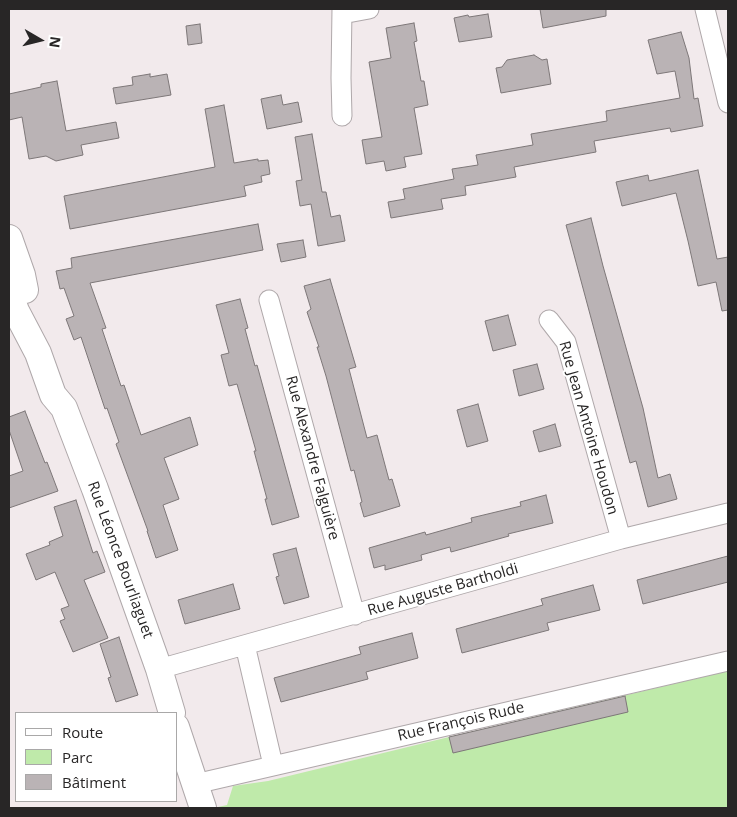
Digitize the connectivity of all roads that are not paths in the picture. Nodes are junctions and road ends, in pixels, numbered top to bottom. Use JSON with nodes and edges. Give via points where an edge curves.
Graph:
{"nodes":[{"id":1,"x":368,"y":9,"type":"edge"},
{"id":2,"x":705,"y":9,"type":"edge"},
{"id":3,"x":342,"y":11,"type":"edge"},
{"id":4,"x":728,"y":103,"type":"edge"},
{"id":5,"x":342,"y":116,"type":"dead end"},
{"id":6,"x":9,"y":238,"type":"edge"},
{"id":7,"x":9,"y":273,"type":"edge"},
{"id":8,"x":269,"y":300,"type":"dead end"},
{"id":9,"x":550,"y":320,"type":"dead end"},
{"id":10,"x":64,"y":408,"type":"junction"},
{"id":11,"x":728,"y":513,"type":"edge"},
{"id":12,"x":621,"y":539,"type":"junction"},
{"id":13,"x":355,"y":615,"type":"junction"},
{"id":14,"x":245,"y":645,"type":"junction"},
{"id":15,"x":728,"y":661,"type":"edge"},
{"id":16,"x":158,"y":669,"type":"junction"},
{"id":17,"x":172,"y":712,"type":"edge"},
{"id":18,"x":178,"y":733,"type":"edge"},
{"id":19,"x":273,"y":765,"type":"junction"},
{"id":20,"x":195,"y":784,"type":"junction"},
{"id":21,"x":203,"y":808,"type":"edge"}],
"edges":[{"from":1,"to":3,"type":"street"},
{"from":2,"to":4,"type":"street"},
{"from":3,"to":5,"type":"street"},
{"from":6,"to":10,"type":"main road","name":"Rue Léonce Bourliaguet","via":[[22,275],[29,310],[46,341],[64,389]]},
{"from":7,"to":10,"type":"main road","name":"Rue Léonce Bourliaguet","via":[[16,311],[38,353],[52,395]]},
{"from":8,"to":13,"type":"street","name":"Rue Alexandre Falguière"},
{"from":9,"to":12,"type":"street","name":"Rue Jean Antoine Houdon","via":[[566,342]]},
{"from":10,"to":16,"type":"main road","name":"Rue Léonce Bourliaguet","via":[[96,489]]},
{"from":11,"to":12,"type":"street","name":"Rue Auguste Bartholdi"},
{"from":12,"to":13,"type":"street","name":"Rue Auguste Bartholdi"},
{"from":13,"to":14,"type":"street","name":"Rue Auguste Bartholdi"},
{"from":14,"to":16,"type":"street","name":"Rue Auguste Bartholdi"},
{"from":14,"to":19,"type":"street"},
{"from":15,"to":19,"type":"street","name":"Rue François Rude"},
{"from":16,"to":17,"type":"main road","name":"Rue Léonce Bourliaguet"},
{"from":18,"to":20,"type":"main road"},
{"from":19,"to":20,"type":"street","name":"Rue François Rude"},
{"from":20,"to":21,"type":"main road"}]}
